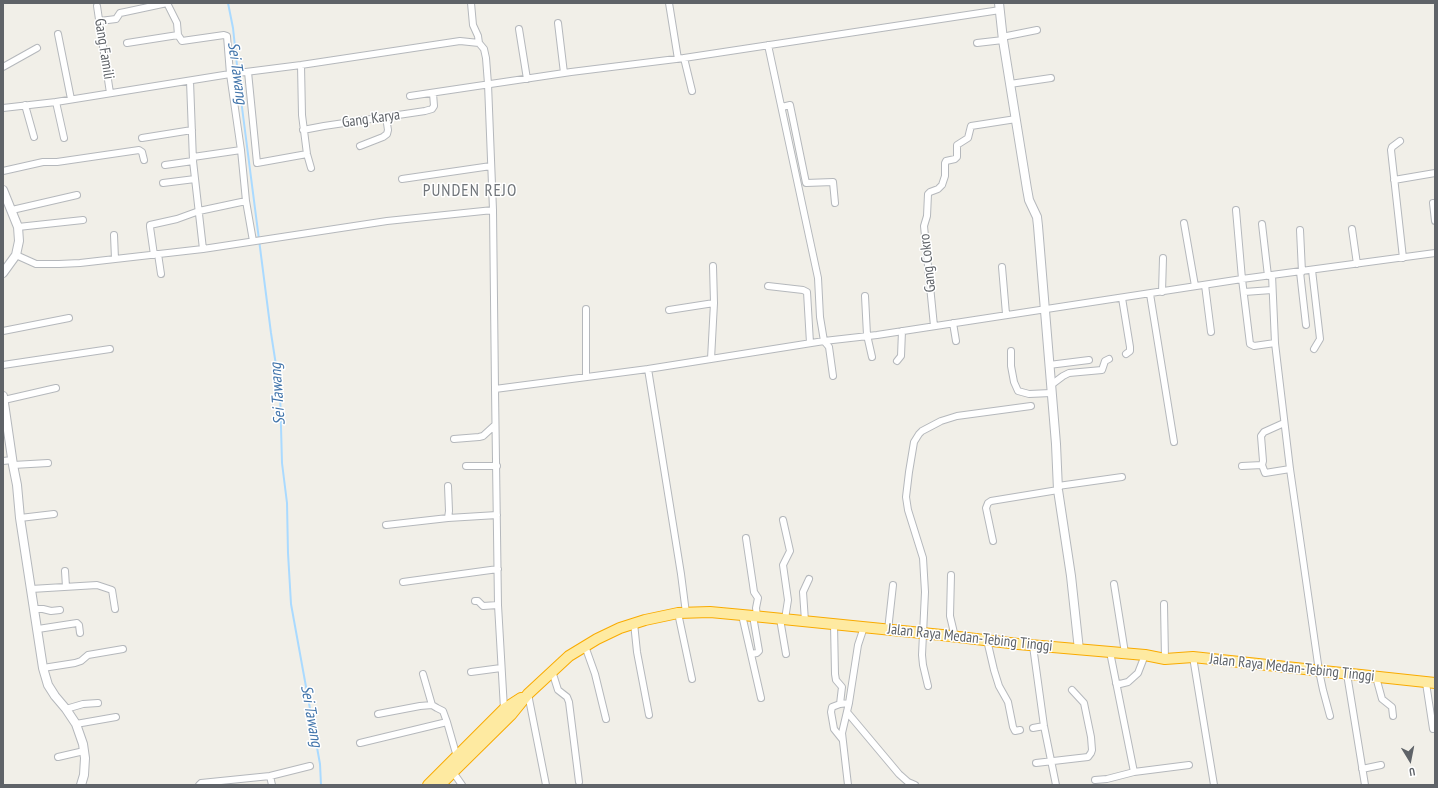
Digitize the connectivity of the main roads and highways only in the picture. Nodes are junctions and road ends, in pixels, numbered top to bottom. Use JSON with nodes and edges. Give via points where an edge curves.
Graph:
{"nodes":[{"id":1,"x":1431,"y":683,"type":"edge"},
{"id":2,"x":528,"y":694,"type":"junction"},
{"id":3,"x":428,"y":785,"type":"edge"},
{"id":4,"x":440,"y":785,"type":"edge"}],
"edges":[{"from":1,"to":2,"type":"highway","name":"Jalan Raya Medan-Tebing Tinggi","via":[[1193,657],[1165,659],[710,612],[682,613],[634,623],[597,638],[570,656]]},
{"from":2,"to":3,"type":"highway","name":"Jalan Raya Medan-Tebing Tinggi","via":[[504,709]]},
{"from":2,"to":4,"type":"highway","name":"Jalan Raya Medan-Tebing Tinggi","via":[[511,715]]}]}
